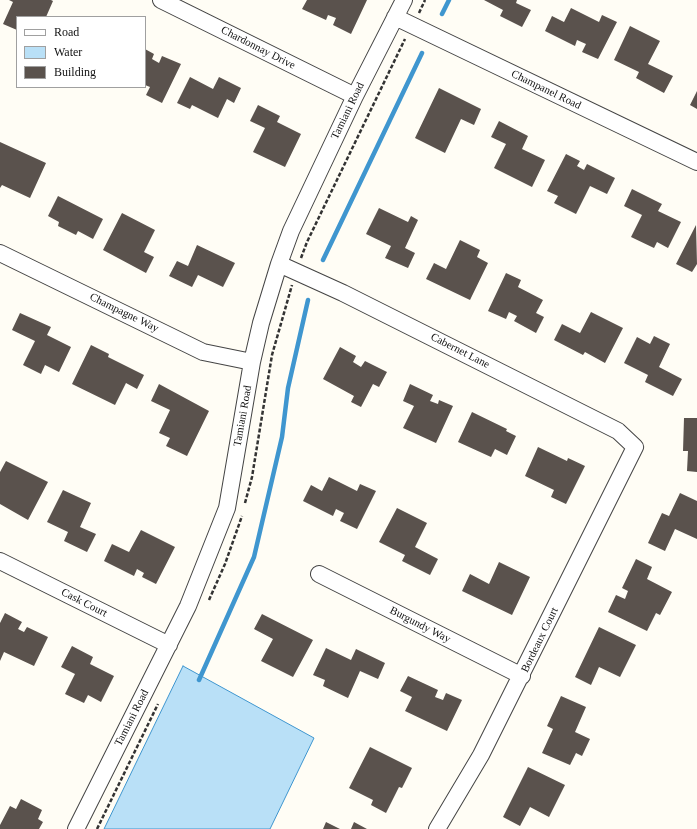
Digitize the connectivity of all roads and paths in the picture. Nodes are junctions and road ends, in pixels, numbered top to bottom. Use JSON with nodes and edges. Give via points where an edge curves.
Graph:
{"nodes":[{"id":1,"x":161,"y":0,"type":"edge"},
{"id":2,"x":404,"y":0,"type":"edge"},
{"id":3,"x":425,"y":0,"type":"edge"},
{"id":4,"x":395,"y":17,"type":"junction"},
{"id":5,"x":412,"y":25,"type":"junction"},
{"id":6,"x":355,"y":96,"type":"junction"},
{"id":7,"x":697,"y":162,"type":"edge"},
{"id":8,"x":0,"y":252,"type":"edge"},
{"id":9,"x":279,"y":264,"type":"junction"},
{"id":10,"x":296,"y":273,"type":"junction"},
{"id":11,"x":252,"y":362,"type":"junction"},
{"id":12,"x":635,"y":447,"type":"joint"},
{"id":13,"x":244,"y":506,"type":"dead end"},
{"id":14,"x":242,"y":514,"type":"dead end"},
{"id":15,"x":0,"y":561,"type":"edge"},
{"id":16,"x":319,"y":574,"type":"dead end"},
{"id":17,"x":208,"y":600,"type":"dead end"},
{"id":18,"x":169,"y":645,"type":"junction"},
{"id":19,"x":522,"y":676,"type":"junction"},
{"id":20,"x":160,"y":700,"type":"dead end"},
{"id":21,"x":76,"y":829,"type":"edge"},
{"id":22,"x":97,"y":829,"type":"edge"},
{"id":23,"x":437,"y":829,"type":"edge"}],
"edges":[{"from":1,"to":6,"type":"street","name":"Chardonnay Drive"},
{"from":2,"to":4,"type":"street","name":"Tamiani Road"},
{"from":3,"to":5,"type":"path"},
{"from":4,"to":5,"type":"street","name":"Champanel Road"},
{"from":4,"to":6,"type":"street","name":"Tamiani Road"},
{"from":5,"to":7,"type":"street","name":"Champanel Road"},
{"from":5,"to":10,"type":"path","via":[[307,242]]},
{"from":6,"to":9,"type":"street","name":"Tamiani Road","via":[[291,231]]},
{"from":8,"to":11,"type":"street","name":"Champagne Way","via":[[203,352]]},
{"from":9,"to":10,"type":"street","name":"Cabernet Lane"},
{"from":9,"to":11,"type":"street","name":"Tamiani Road"},
{"from":10,"to":12,"type":"street","name":"Cabernet Lane","via":[[343,293],[618,431]]},
{"from":10,"to":13,"type":"path","via":[[272,355],[252,477]]},
{"from":11,"to":18,"type":"street","name":"Tamiani Road","via":[[227,508],[188,606]]},
{"from":12,"to":19,"type":"street","name":"Bordeaux Court"},
{"from":14,"to":17,"type":"path","via":[[225,564]]},
{"from":15,"to":18,"type":"street","name":"Cask Court"},
{"from":16,"to":19,"type":"street","name":"Burgundy Way"},
{"from":18,"to":21,"type":"street","name":"Tamiani Road"},
{"from":19,"to":23,"type":"street","name":"Bordeaux Court","via":[[481,755]]},
{"from":20,"to":22,"type":"path"}]}
